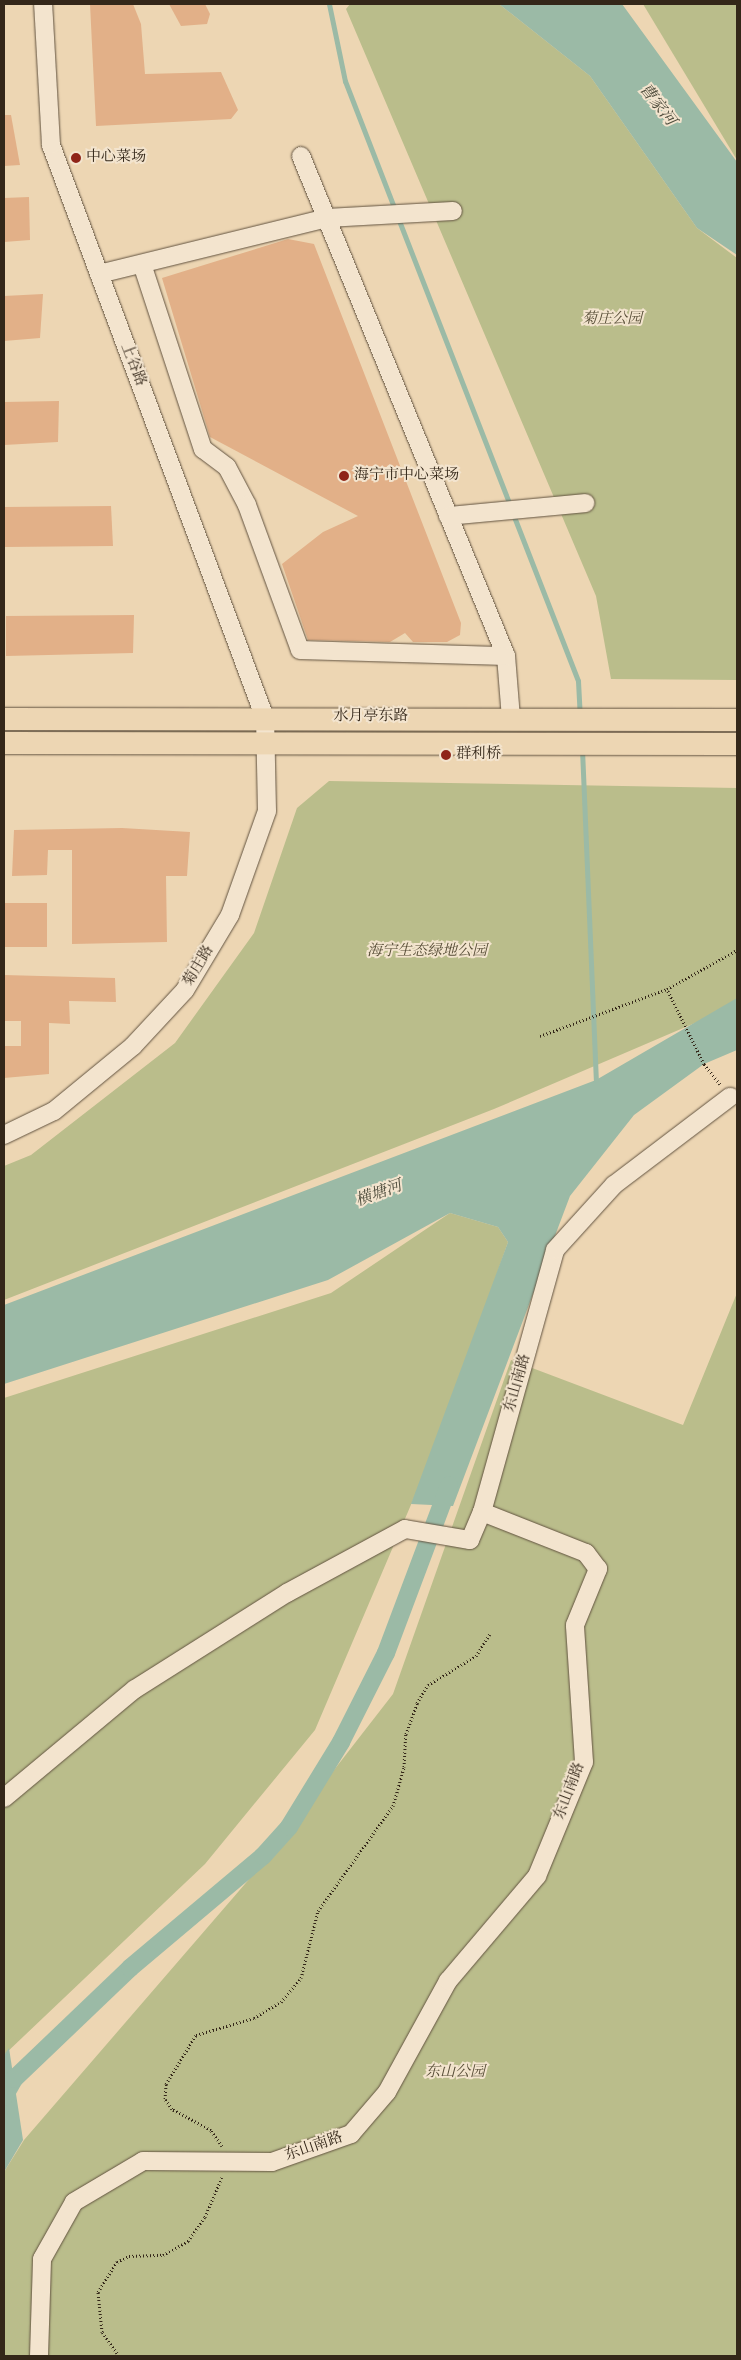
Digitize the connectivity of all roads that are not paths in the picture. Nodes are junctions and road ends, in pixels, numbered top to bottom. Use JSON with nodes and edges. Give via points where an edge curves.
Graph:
{"nodes":[{"id":1,"x":43,"y":4,"type":"edge"},
{"id":2,"x":301,"y":156,"type":"dead end"},
{"id":3,"x":453,"y":211,"type":"dead end"},
{"id":4,"x":327,"y":218,"type":"junction"},
{"id":5,"x":142,"y":264,"type":"junction"},
{"id":6,"x":99,"y":274,"type":"junction"},
{"id":7,"x":585,"y":503,"type":"dead end"},
{"id":8,"x":448,"y":516,"type":"junction"},
{"id":9,"x":506,"y":656,"type":"junction"},
{"id":10,"x":265,"y":718,"type":"junction"},
{"id":11,"x":511,"y":718,"type":"junction"},
{"id":12,"x":4,"y":719,"type":"edge"},
{"id":13,"x":737,"y":720,"type":"edge"},
{"id":14,"x":4,"y":743,"type":"edge"},
{"id":15,"x":265,"y":744,"type":"junction"},
{"id":16,"x":737,"y":744,"type":"edge"},
{"id":17,"x":730,"y":1097,"type":"road end"},
{"id":18,"x":4,"y":1135,"type":"edge"},
{"id":19,"x":482,"y":1512,"type":"junction"},
{"id":20,"x":4,"y":1798,"type":"edge"},
{"id":21,"x":39,"y":2356,"type":"edge"}],
"edges":[{"from":1,"to":6,"type":"street","name":"上谷路","via":[[51,145]]},
{"from":2,"to":4,"type":"street"},
{"from":3,"to":4,"type":"street"},
{"from":4,"to":5,"type":"street"},
{"from":4,"to":8,"type":"street"},
{"from":5,"to":6,"type":"street"},
{"from":5,"to":9,"type":"street","via":[[203,449],[226,467],[247,505],[300,650]]},
{"from":6,"to":10,"type":"street","name":"上谷路"},
{"from":7,"to":8,"type":"street"},
{"from":8,"to":9,"type":"street"},
{"from":9,"to":11,"type":"street"},
{"from":10,"to":11,"type":"main road","name":"水月亭东路"},
{"from":10,"to":12,"type":"main road","name":"水月亭东路"},
{"from":10,"to":15,"type":"street","name":"菊庄路"},
{"from":11,"to":13,"type":"main road","name":"水月亭东路"},
{"from":14,"to":15,"type":"main road","name":"水月亭东路"},
{"from":15,"to":16,"type":"main road","name":"水月亭东路"},
{"from":15,"to":18,"type":"street","name":"菊庄路","via":[[267,811],[230,915],[185,990],[134,1046],[54,1111]]},
{"from":17,"to":19,"type":"street","name":"东山南路","via":[[614,1185],[556,1250]]},
{"from":19,"to":20,"type":"street","via":[[470,1540],[405,1529],[287,1593],[135,1689]]},
{"from":19,"to":21,"type":"street","name":"东山南路","via":[[586,1553],[598,1569],[575,1625],[584,1762],[537,1876],[448,1981],[387,2092],[351,2134],[272,2162],[143,2161],[74,2202],[42,2259]]}]}
